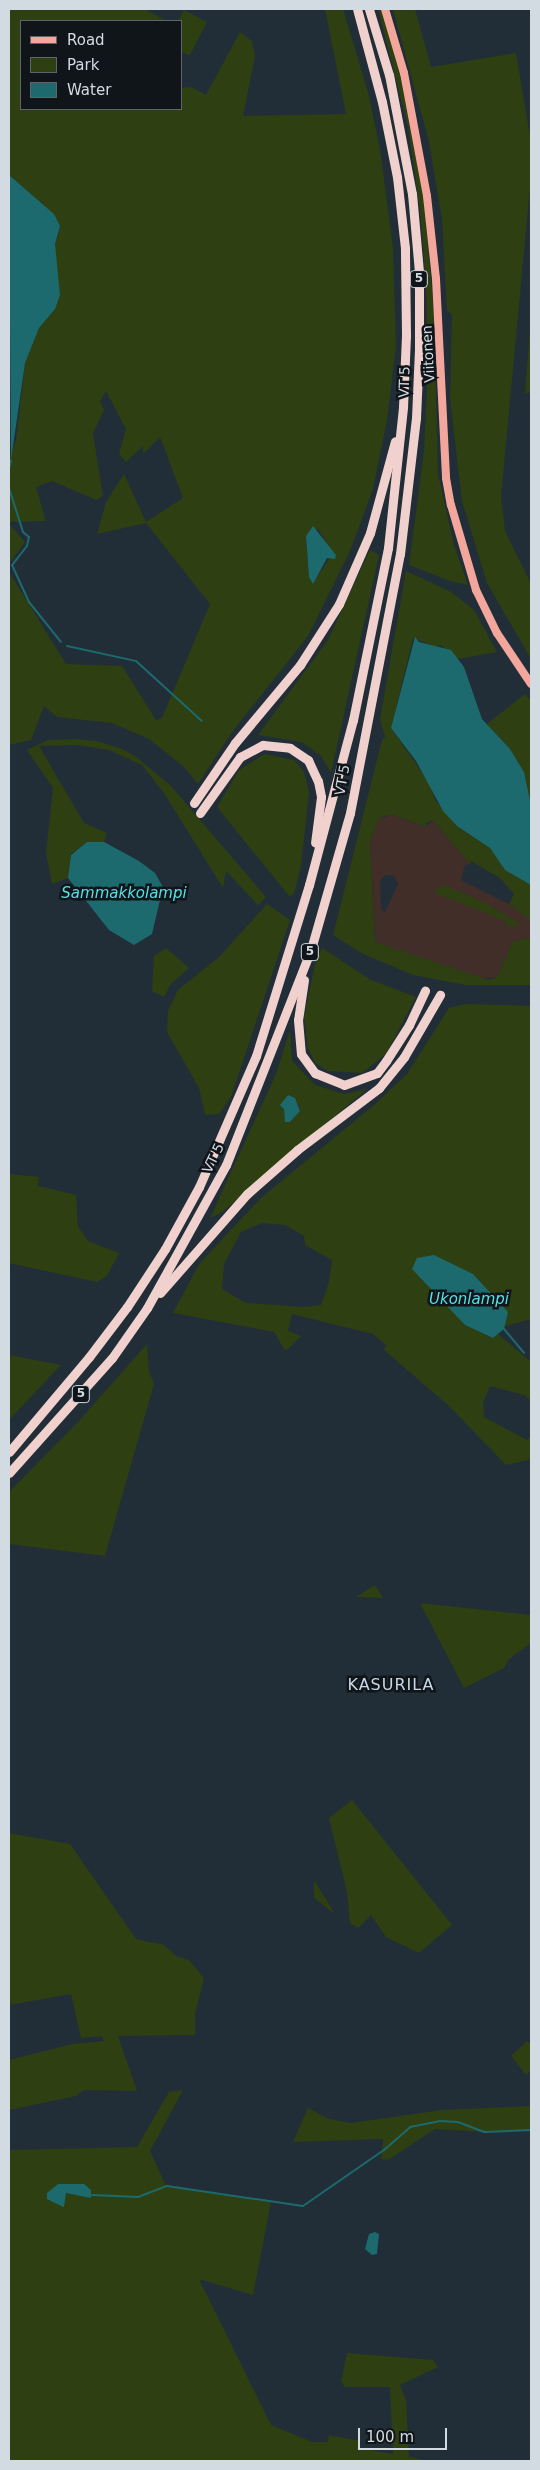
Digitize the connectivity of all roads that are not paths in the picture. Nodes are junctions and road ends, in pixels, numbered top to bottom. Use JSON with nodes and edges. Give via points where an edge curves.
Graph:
{"nodes":[{"id":1,"x":357,"y":9,"type":"edge"},
{"id":2,"x":369,"y":9,"type":"edge"},
{"id":3,"x":385,"y":9,"type":"edge"},
{"id":4,"x":403,"y":407,"type":"junction"},
{"id":5,"x":531,"y":684,"type":"edge"},
{"id":6,"x":194,"y":804,"type":"dead end"},
{"id":7,"x":200,"y":813,"type":"dead end"},
{"id":8,"x":309,"y":885,"type":"junction"},
{"id":9,"x":310,"y":949,"type":"junction"},
{"id":10,"x":425,"y":991,"type":"dead end"},
{"id":11,"x":440,"y":995,"type":"dead end"},
{"id":12,"x":147,"y":1308,"type":"junction"},
{"id":13,"x":9,"y":1452,"type":"edge"},
{"id":14,"x":9,"y":1473,"type":"edge"}],
"edges":[{"from":1,"to":4,"type":"highway","name":"VT 5","number":"5","via":[[382,102],[397,177],[405,248]]},
{"from":2,"to":9,"type":"highway","name":"VT 5","number":"5","via":[[395,102],[412,194],[419,272],[416,418],[400,554],[350,813]]},
{"from":3,"to":5,"type":"main road","name":"Viitonen","via":[[404,73],[427,196],[436,279],[446,478],[451,505],[476,590],[497,633]]},
{"from":4,"to":6,"type":"highway","via":[[370,533],[323,631],[284,685],[235,743]]},
{"from":4,"to":8,"type":"highway","name":"VT 5","number":"5","via":[[386,562],[353,720]]},
{"from":7,"to":8,"type":"highway","via":[[232,765],[251,750],[276,745],[298,752],[314,770],[321,797]]},
{"from":8,"to":13,"type":"highway","name":"VT 5","number":"5","via":[[256,1056],[199,1187],[165,1249],[127,1307],[90,1357]]},
{"from":9,"to":10,"type":"highway","via":[[299,1001],[298,1042],[306,1063],[328,1081],[344,1085],[377,1072],[409,1025]]},
{"from":9,"to":12,"type":"highway","name":"VT 5","number":"5","via":[[226,1165]]},
{"from":11,"to":12,"type":"highway","via":[[404,1057],[379,1088],[297,1150],[248,1194]]},
{"from":12,"to":14,"type":"highway","name":"VT 5","number":"5","via":[[112,1358]]}]}
